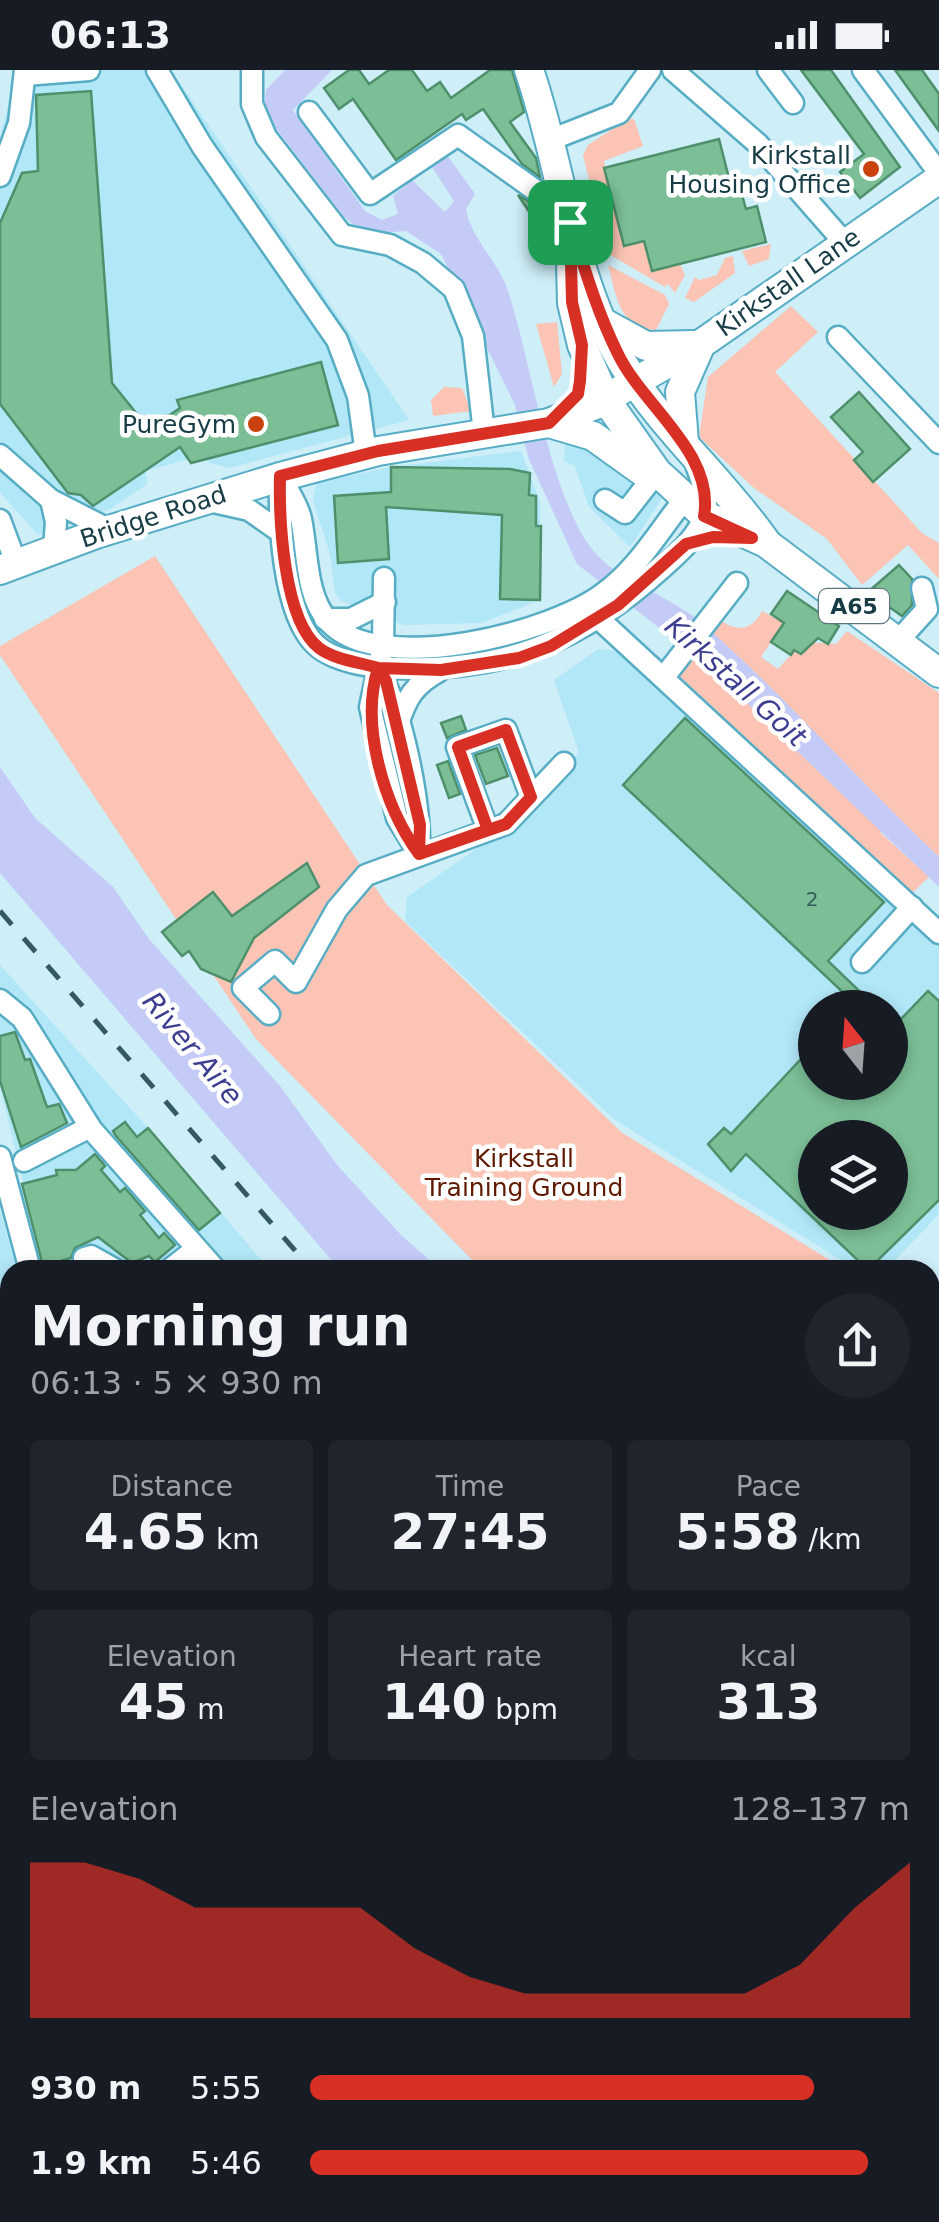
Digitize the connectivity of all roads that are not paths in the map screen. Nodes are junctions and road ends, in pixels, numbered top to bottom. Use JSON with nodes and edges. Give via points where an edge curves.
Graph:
{"nodes":[{"id":1,"x":89,"y":70,"type":"edge"},
{"id":2,"x":157,"y":70,"type":"edge"},
{"id":3,"x":252,"y":70,"type":"edge"},
{"id":4,"x":529,"y":70,"type":"edge"},
{"id":5,"x":650,"y":70,"type":"edge"},
{"id":6,"x":673,"y":70,"type":"edge"},
{"id":7,"x":768,"y":70,"type":"edge"},
{"id":8,"x":863,"y":70,"type":"edge"},
{"id":9,"x":25,"y":72,"type":"edge"},
{"id":10,"x":793,"y":103,"type":"dead end"},
{"id":11,"x":309,"y":112,"type":"dead end"},
{"id":12,"x":550,"y":140,"type":"junction"},
{"id":13,"x":0,"y":176,"type":"edge"},
{"id":14,"x":939,"y":176,"type":"edge"},
{"id":15,"x":568,"y":214,"type":"junction"},
{"id":16,"x":843,"y":241,"type":"junction"},
{"id":17,"x":603,"y":322,"type":"junction"},
{"id":18,"x":838,"y":337,"type":"dead end"},
{"id":19,"x":700,"y":344,"type":"junction"},
{"id":20,"x":582,"y":345,"type":"junction"},
{"id":21,"x":635,"y":382,"type":"junction"},
{"id":22,"x":608,"y":404,"type":"junction"},
{"id":23,"x":549,"y":423,"type":"junction"},
{"id":24,"x":497,"y":432,"type":"junction"},
{"id":25,"x":939,"y":443,"type":"edge"},
{"id":26,"x":366,"y":454,"type":"junction"},
{"id":27,"x":0,"y":455,"type":"edge"},
{"id":28,"x":691,"y":455,"type":"junction"},
{"id":29,"x":280,"y":476,"type":"junction"},
{"id":30,"x":678,"y":494,"type":"junction"},
{"id":31,"x":51,"y":500,"type":"junction"},
{"id":32,"x":204,"y":500,"type":"junction"},
{"id":33,"x":605,"y":500,"type":"dead end"},
{"id":34,"x":0,"y":520,"type":"edge"},
{"id":35,"x":110,"y":530,"type":"junction"},
{"id":36,"x":279,"y":531,"type":"junction"},
{"id":37,"x":755,"y":532,"type":"junction"},
{"id":38,"x":686,"y":544,"type":"junction"},
{"id":39,"x":54,"y":549,"type":"junction"},
{"id":40,"x":8,"y":566,"type":"edge"},
{"id":41,"x":641,"y":574,"type":"junction"},
{"id":42,"x":384,"y":578,"type":"dead end"},
{"id":43,"x":737,"y":582,"type":"dead end"},
{"id":44,"x":922,"y":588,"type":"dead end"},
{"id":45,"x":610,"y":600,"type":"junction"},
{"id":46,"x":384,"y":602,"type":"junction"},
{"id":47,"x":325,"y":618,"type":"junction"},
{"id":48,"x":598,"y":618,"type":"junction"},
{"id":49,"x":898,"y":641,"type":"junction"},
{"id":50,"x":384,"y":646,"type":"junction"},
{"id":51,"x":378,"y":668,"type":"junction"},
{"id":52,"x":441,"y":670,"type":"junction"},
{"id":53,"x":939,"y":672,"type":"edge"},
{"id":54,"x":664,"y":678,"type":"junction"},
{"id":55,"x":398,"y":725,"type":"junction"},
{"id":56,"x":564,"y":763,"type":"dead end"},
{"id":57,"x":531,"y":797,"type":"junction"},
{"id":58,"x":488,"y":830,"type":"junction"},
{"id":59,"x":419,"y":854,"type":"junction"},
{"id":60,"x":912,"y":908,"type":"junction"},
{"id":61,"x":939,"y":933,"type":"edge"},
{"id":62,"x":862,"y":962,"type":"dead end"},
{"id":63,"x":0,"y":1000,"type":"edge"},
{"id":64,"x":269,"y":1014,"type":"dead end"},
{"id":65,"x":90,"y":1127,"type":"junction"},
{"id":66,"x":0,"y":1157,"type":"edge"},
{"id":67,"x":24,"y":1161,"type":"dead end"},
{"id":68,"x":196,"y":1249,"type":"junction"},
{"id":69,"x":84,"y":1258,"type":"dead end"},
{"id":70,"x":27,"y":1260,"type":"edge"},
{"id":71,"x":99,"y":1260,"type":"edge"},
{"id":72,"x":182,"y":1260,"type":"edge"},
{"id":73,"x":206,"y":1260,"type":"edge"}],
"edges":[{"from":1,"to":9,"type":"street"},
{"from":2,"to":26,"type":"street","via":[[337,340],[358,396]]},
{"from":3,"to":24,"type":"street","via":[[252,104],[266,137],[342,235],[390,245],[454,289]]},
{"from":4,"to":12,"type":"main road","number":"A65"},
{"from":5,"to":12,"type":"street","via":[[619,114]]},
{"from":6,"to":16,"type":"street","via":[[758,144]]},
{"from":7,"to":10,"type":"street"},
{"from":8,"to":14,"type":"street"},
{"from":9,"to":13,"type":"street","via":[[19,123]]},
{"from":11,"to":15,"type":"street","via":[[370,194],[458,136]]},
{"from":12,"to":15,"type":"main road","number":"A65"},
{"from":14,"to":16,"type":"main road","name":"Kirkstall Lane"},
{"from":15,"to":17,"type":"main road","number":"A65"},
{"from":15,"to":20,"type":"main road","number":"A65","via":[[572,302]]},
{"from":16,"to":19,"type":"main road","name":"Kirkstall Lane"},
{"from":17,"to":19,"type":"main road","via":[[646,346]]},
{"from":17,"to":21,"type":"main road","number":"A65"},
{"from":18,"to":25,"type":"street"},
{"from":19,"to":21,"type":"main road","name":"Kirkstall Lane"},
{"from":19,"to":28,"type":"main road","via":[[680,392]]},
{"from":20,"to":22,"type":"main road","number":"A65"},
{"from":20,"to":23,"type":"main road","via":[[578,394]]},
{"from":21,"to":22,"type":"main road","name":"Kirkstall Lane"},
{"from":21,"to":28,"type":"main road","number":"A65"},
{"from":22,"to":23,"type":"main road","name":"Bridge Road"},
{"from":22,"to":30,"type":"main road","number":"A65"},
{"from":23,"to":24,"type":"main road","name":"Bridge Road"},
{"from":23,"to":30,"type":"main road","via":[[593,436]]},
{"from":24,"to":26,"type":"main road","name":"Bridge Road"},
{"from":26,"to":29,"type":"main road","name":"Bridge Road"},
{"from":27,"to":31,"type":"street"},
{"from":28,"to":30,"type":"street"},
{"from":28,"to":37,"type":"main road","number":"A65"},
{"from":29,"to":32,"type":"main road","name":"Bridge Road"},
{"from":29,"to":36,"type":"street"},
{"from":29,"to":47,"type":"street","via":[[300,515],[309,574]]},
{"from":30,"to":33,"type":"street","via":[[625,513]]},
{"from":30,"to":37,"type":"main road","number":"A65"},
{"from":30,"to":38,"type":"street"},
{"from":30,"to":41,"type":"street"},
{"from":31,"to":35,"type":"street"},
{"from":31,"to":39,"type":"street"},
{"from":32,"to":35,"type":"main road","name":"Bridge Road"},
{"from":32,"to":36,"type":"street","via":[[250,510]]},
{"from":34,"to":40,"type":"street"},
{"from":35,"to":39,"type":"main road","name":"Bridge Road"},
{"from":36,"to":51,"type":"street","via":[[308,635],[335,656]]},
{"from":37,"to":38,"type":"street"},
{"from":37,"to":49,"type":"main road","number":"A65"},
{"from":38,"to":41,"type":"street"},
{"from":39,"to":40,"type":"main road","name":"Bridge Road"},
{"from":41,"to":45,"type":"street"},
{"from":42,"to":46,"type":"street"},
{"from":43,"to":54,"type":"street"},
{"from":44,"to":49,"type":"street","via":[[927,609]]},
{"from":45,"to":48,"type":"street"},
{"from":45,"to":50,"type":"street","via":[[507,634],[401,650]]},
{"from":46,"to":47,"type":"street","via":[[351,620]]},
{"from":46,"to":50,"type":"street"},
{"from":47,"to":50,"type":"street","via":[[338,632]]},
{"from":48,"to":52,"type":"street","via":[[519,658]]},
{"from":48,"to":54,"type":"street"},
{"from":49,"to":53,"type":"main road","number":"A65"},
{"from":50,"to":51,"type":"street"},
{"from":51,"to":52,"type":"street"},
{"from":51,"to":55,"type":"street"},
{"from":51,"to":59,"type":"street","via":[[370,707],[381,764],[397,818]]},
{"from":52,"to":55,"type":"street","via":[[407,696]]},
{"from":54,"to":60,"type":"street"},
{"from":55,"to":59,"type":"street","via":[[420,825]]},
{"from":56,"to":57,"type":"street"},
{"from":57,"to":58,"type":"street","via":[[506,824]]},
{"from":57,"to":58,"type":"street","via":[[506,730],[458,747]]},
{"from":58,"to":59,"type":"street"},
{"from":59,"to":64,"type":"street","via":[[366,875],[337,909],[296,982],[276,960],[244,988]]},
{"from":60,"to":61,"type":"street"},
{"from":60,"to":62,"type":"street"},
{"from":63,"to":65,"type":"street","via":[[22,1018]]},
{"from":65,"to":67,"type":"street"},
{"from":65,"to":68,"type":"street"},
{"from":66,"to":70,"type":"street"},
{"from":68,"to":72,"type":"street"},
{"from":68,"to":73,"type":"street"},
{"from":69,"to":71,"type":"street"}]}
